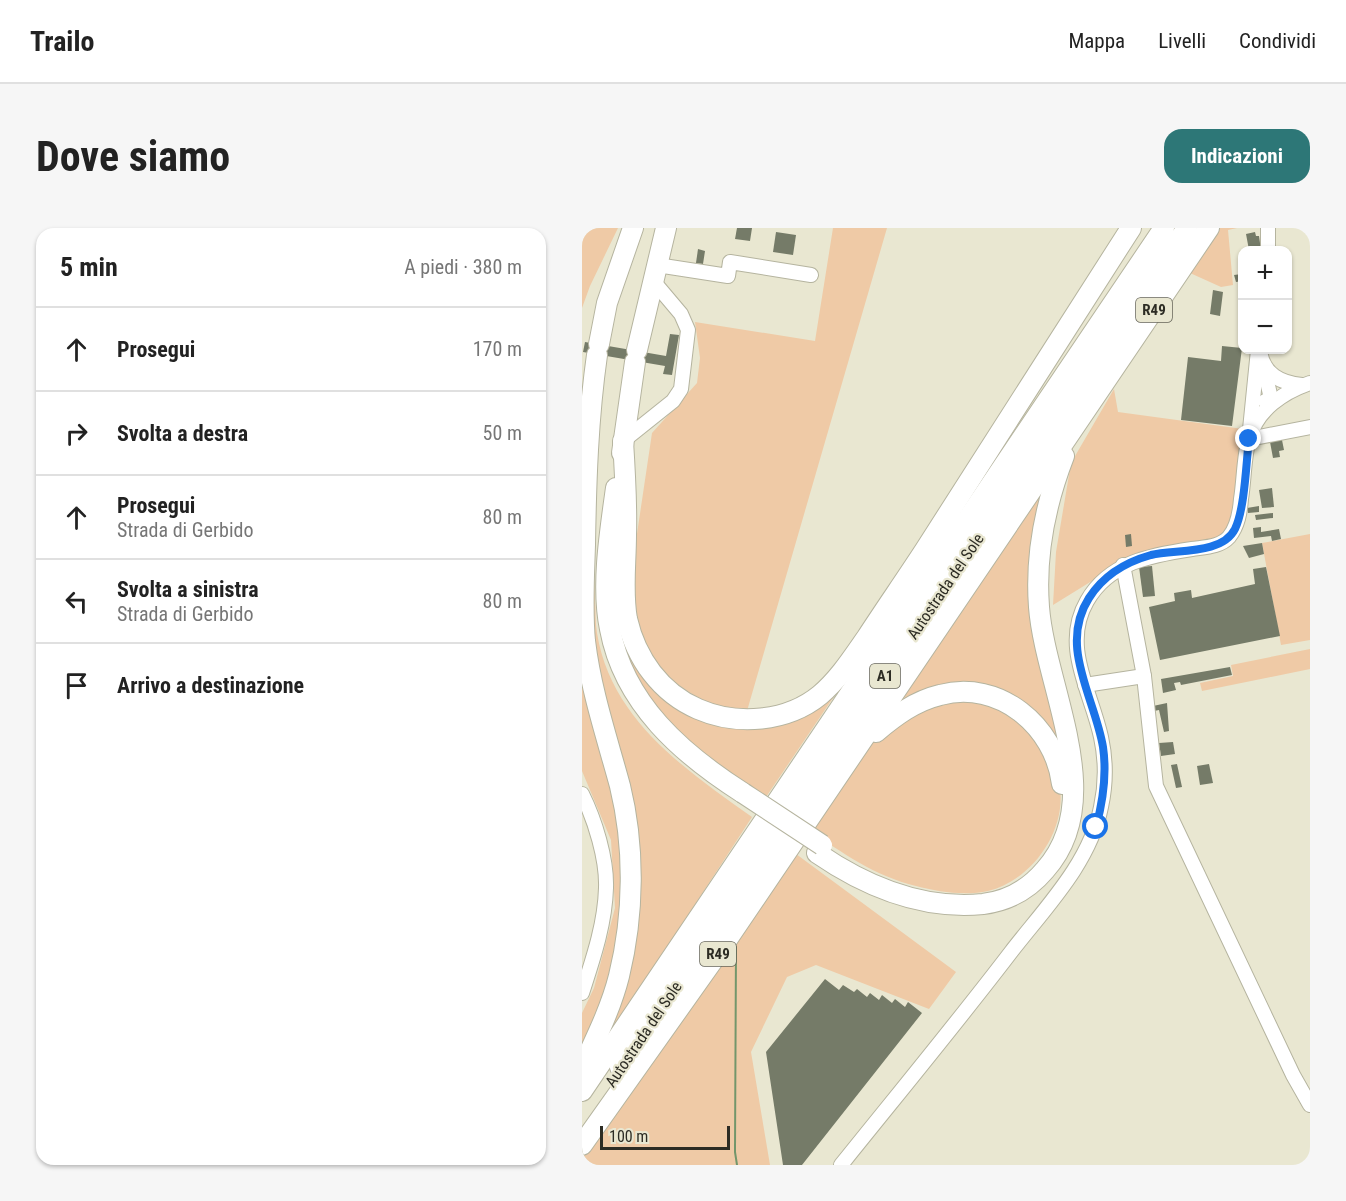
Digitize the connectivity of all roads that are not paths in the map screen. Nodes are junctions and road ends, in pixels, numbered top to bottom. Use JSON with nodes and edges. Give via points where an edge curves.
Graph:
{"nodes":[{"id":1,"x":633,"y":228,"type":"edge"},
{"id":2,"x":666,"y":228,"type":"edge"},
{"id":3,"x":1131,"y":228,"type":"edge"},
{"id":4,"x":1148,"y":228,"type":"edge"},
{"id":5,"x":1164,"y":228,"type":"edge"},
{"id":6,"x":1187,"y":228,"type":"edge"},
{"id":7,"x":1209,"y":228,"type":"edge"},
{"id":8,"x":1268,"y":228,"type":"edge"},
{"id":9,"x":1268,"y":246,"type":"edge"},
{"id":10,"x":655,"y":274,"type":"junction"},
{"id":11,"x":812,"y":275,"type":"dead end"},
{"id":12,"x":1258,"y":354,"type":"edge"},
{"id":13,"x":1260,"y":354,"type":"edge"},
{"id":14,"x":1071,"y":367,"type":"junction"},
{"id":15,"x":1264,"y":368,"type":"junction"},
{"id":16,"x":1307,"y":384,"type":"edge"},
{"id":17,"x":1254,"y":389,"type":"junction"},
{"id":18,"x":1099,"y":393,"type":"junction"},
{"id":19,"x":593,"y":402,"type":"junction"},
{"id":20,"x":1272,"y":404,"type":"junction"},
{"id":21,"x":1310,"y":427,"type":"edge"},
{"id":22,"x":1249,"y":439,"type":"junction"},
{"id":23,"x":623,"y":441,"type":"junction"},
{"id":24,"x":1123,"y":566,"type":"junction"},
{"id":25,"x":1144,"y":676,"type":"junction"},
{"id":26,"x":1085,"y":685,"type":"junction"},
{"id":27,"x":850,"y":760,"type":"junction"},
{"id":28,"x":582,"y":794,"type":"edge"},
{"id":29,"x":742,"y":797,"type":"junction"},
{"id":30,"x":819,"y":849,"type":"junction"},
{"id":31,"x":582,"y":993,"type":"edge"},
{"id":32,"x":582,"y":1068,"type":"edge"},
{"id":33,"x":582,"y":1091,"type":"edge"},
{"id":34,"x":1310,"y":1106,"type":"edge"},
{"id":35,"x":582,"y":1124,"type":"edge"},
{"id":36,"x":582,"y":1145,"type":"edge"},
{"id":37,"x":841,"y":1165,"type":"edge"}],
"edges":[{"from":1,"to":19,"type":"highway","via":[[607,303]]},
{"from":2,"to":10,"type":"highway"},
{"from":3,"to":23,"type":"highway","via":[[849,662],[830,686],[797,709],[748,720],[723,717],[690,705],[666,689],[649,669],[636,647],[625,604]]},
{"from":4,"to":14,"type":"highway","number":"R49"},
{"from":5,"to":14,"type":"highway","name":"Autostrada del Sole","number":"A1"},
{"from":6,"to":35,"type":"highway","name":"Autostrada del Sole","number":"A1"},
{"from":7,"to":18,"type":"highway","number":"R49"},
{"from":8,"to":9,"type":"street"},
{"from":10,"to":11,"type":"street","via":[[728,276],[730,262]]},
{"from":10,"to":23,"type":"highway","via":[[636,356]]},
{"from":10,"to":23,"type":"street","via":[[688,330],[681,389],[673,401]]},
{"from":12,"to":17,"type":"street"},
{"from":13,"to":15,"type":"street"},
{"from":14,"to":33,"type":"highway","name":"Autostrada del Sole","number":"A1"},
{"from":15,"to":16,"type":"street","via":[[1286,383]]},
{"from":15,"to":20,"type":"street"},
{"from":16,"to":20,"type":"street","via":[[1283,394]]},
{"from":17,"to":20,"type":"street"},
{"from":17,"to":22,"type":"street"},
{"from":18,"to":27,"type":"highway","number":"R49"},
{"from":18,"to":30,"type":"highway","via":[[1060,466],[1041,537],[1039,609],[1069,739],[1072,785],[1070,822],[1058,853],[1042,875],[1012,896],[988,903],[959,904],[896,894],[858,879]]},
{"from":19,"to":29,"type":"highway","via":[[598,606],[607,656],[632,708],[657,739],[691,768]]},
{"from":19,"to":32,"type":"highway","via":[[585,486],[584,637],[593,689],[625,813],[631,885],[619,976]]},
{"from":20,"to":22,"type":"street"},
{"from":21,"to":22,"type":"street"},
{"from":22,"to":24,"type":"street","via":[[1239,516],[1227,539],[1214,546],[1152,555]]},
{"from":23,"to":29,"type":"highway","via":[[607,581],[609,627],[618,660],[634,694],[665,733]]},
{"from":24,"to":25,"type":"street"},
{"from":24,"to":26,"type":"street","via":[[1088,599],[1078,624],[1076,650]]},
{"from":25,"to":26,"type":"street"},
{"from":25,"to":34,"type":"street","via":[[1156,786]]},
{"from":26,"to":37,"type":"street","via":[[1100,734],[1105,780],[1098,818],[1085,853],[989,981]]},
{"from":27,"to":30,"type":"highway","via":[[884,725],[921,701],[955,692],[994,697],[1029,717],[1046,737],[1061,776],[1059,826],[1046,853],[1026,876],[1001,890],[974,896],[897,885]]},
{"from":27,"to":36,"type":"highway","number":"R49"},
{"from":28,"to":31,"type":"street","via":[[601,845],[606,887],[602,921]]},
{"from":29,"to":30,"type":"highway","bridge":true}]}
